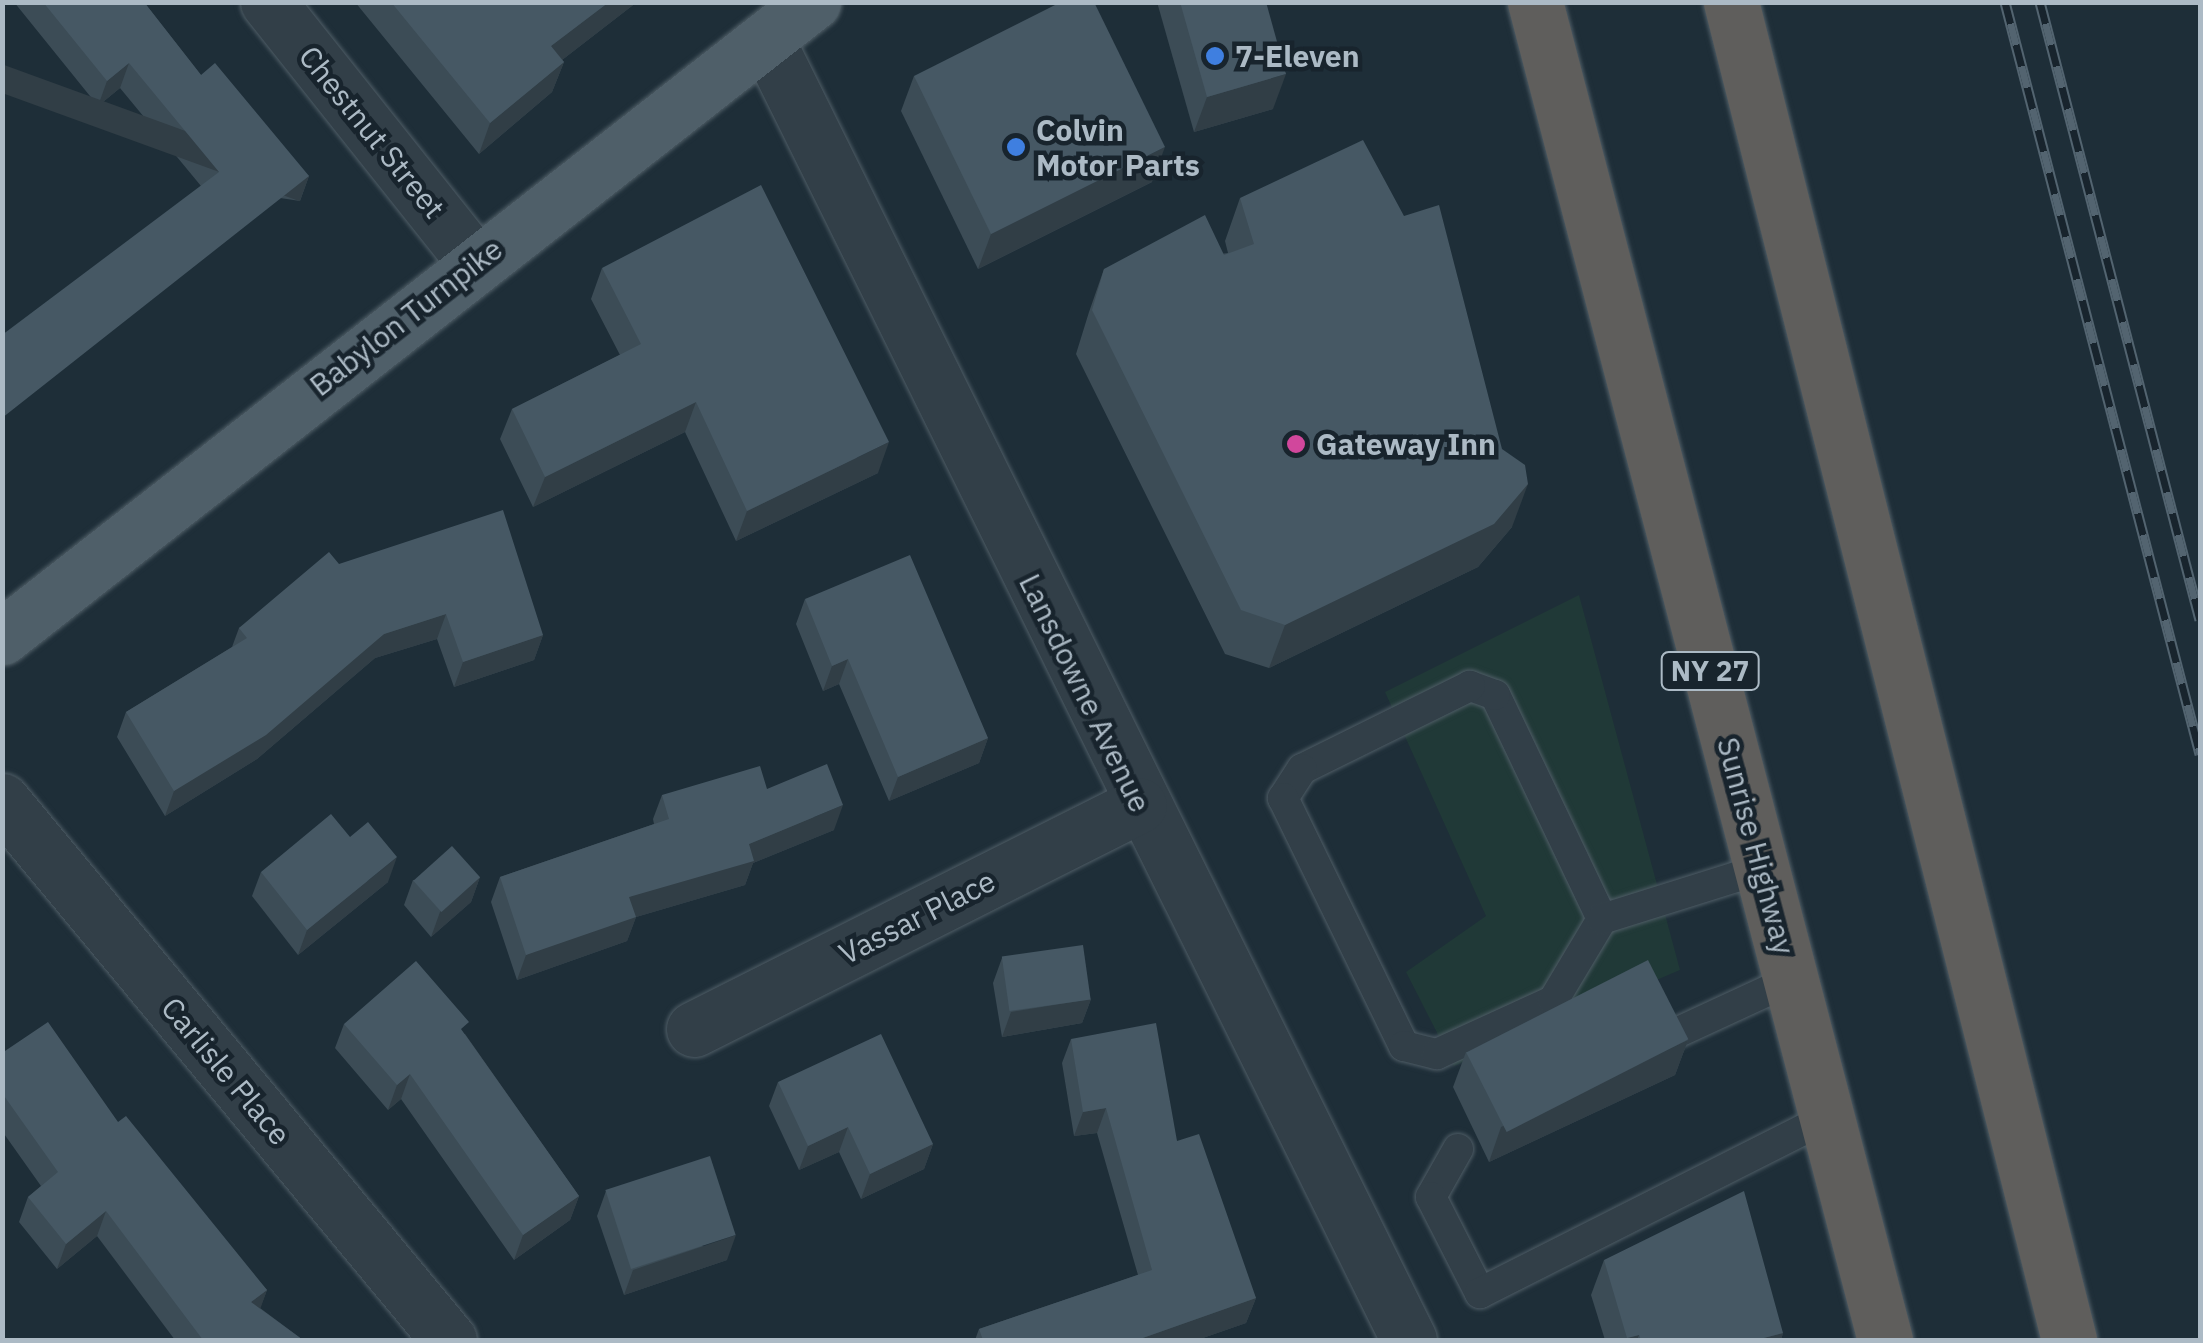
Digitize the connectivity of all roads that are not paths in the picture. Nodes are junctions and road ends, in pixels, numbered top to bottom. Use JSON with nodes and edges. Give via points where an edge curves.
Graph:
{"nodes":[{"id":1,"x":268,"y":2,"type":"edge"},
{"id":2,"x":813,"y":2,"type":"edge"},
{"id":3,"x":1535,"y":2,"type":"edge"},
{"id":4,"x":1730,"y":2,"type":"edge"},
{"id":5,"x":767,"y":41,"type":"junction"},
{"id":6,"x":475,"y":262,"type":"junction"},
{"id":7,"x":2,"y":637,"type":"edge"},
{"id":8,"x":2,"y":801,"type":"edge"},
{"id":9,"x":1140,"y":805,"type":"junction"},
{"id":10,"x":1762,"y":869,"type":"junction"},
{"id":11,"x":1602,"y":920,"type":"junction"},
{"id":12,"x":1790,"y":980,"type":"junction"},
{"id":13,"x":694,"y":1028,"type":"dead end"},
{"id":14,"x":1674,"y":1034,"type":"edge"},
{"id":15,"x":1826,"y":1118,"type":"junction"},
{"id":16,"x":1458,"y":1149,"type":"dead end"},
{"id":17,"x":448,"y":1340,"type":"edge"},
{"id":18,"x":1409,"y":1340,"type":"edge"},
{"id":19,"x":1884,"y":1340,"type":"edge"},
{"id":20,"x":2069,"y":1340,"type":"edge"}],
"edges":[{"from":1,"to":6,"type":"street","name":"Chestnut Street"},
{"from":2,"to":5,"type":"main road","name":"Babylon Turnpike"},
{"from":3,"to":10,"type":"highway","name":"Sunrise Highway","number":"NY 27"},
{"from":4,"to":20,"type":"highway"},
{"from":5,"to":6,"type":"main road","name":"Babylon Turnpike"},
{"from":5,"to":9,"type":"street","name":"Lansdowne Avenue"},
{"from":6,"to":7,"type":"main road","name":"Babylon Turnpike"},
{"from":8,"to":17,"type":"street","name":"Carlisle Place"},
{"from":9,"to":13,"type":"street","name":"Vassar Place"},
{"from":9,"to":18,"type":"street","name":"Lansdowne Avenue"},
{"from":10,"to":11,"type":"lane"},
{"from":10,"to":12,"type":"highway","name":"Sunrise Highway","number":"NY 27"},
{"from":11,"to":11,"type":"lane","via":[[1495,695],[1470,686],[1302,770],[1283,798],[1404,1046],[1437,1054],[1553,1001]]},
{"from":12,"to":14,"type":"lane"},
{"from":12,"to":15,"type":"highway","name":"Sunrise Highway","number":"NY 27"},
{"from":15,"to":16,"type":"lane","via":[[1480,1293],[1431,1197]]},
{"from":15,"to":19,"type":"highway","name":"Sunrise Highway","number":"NY 27"}]}
